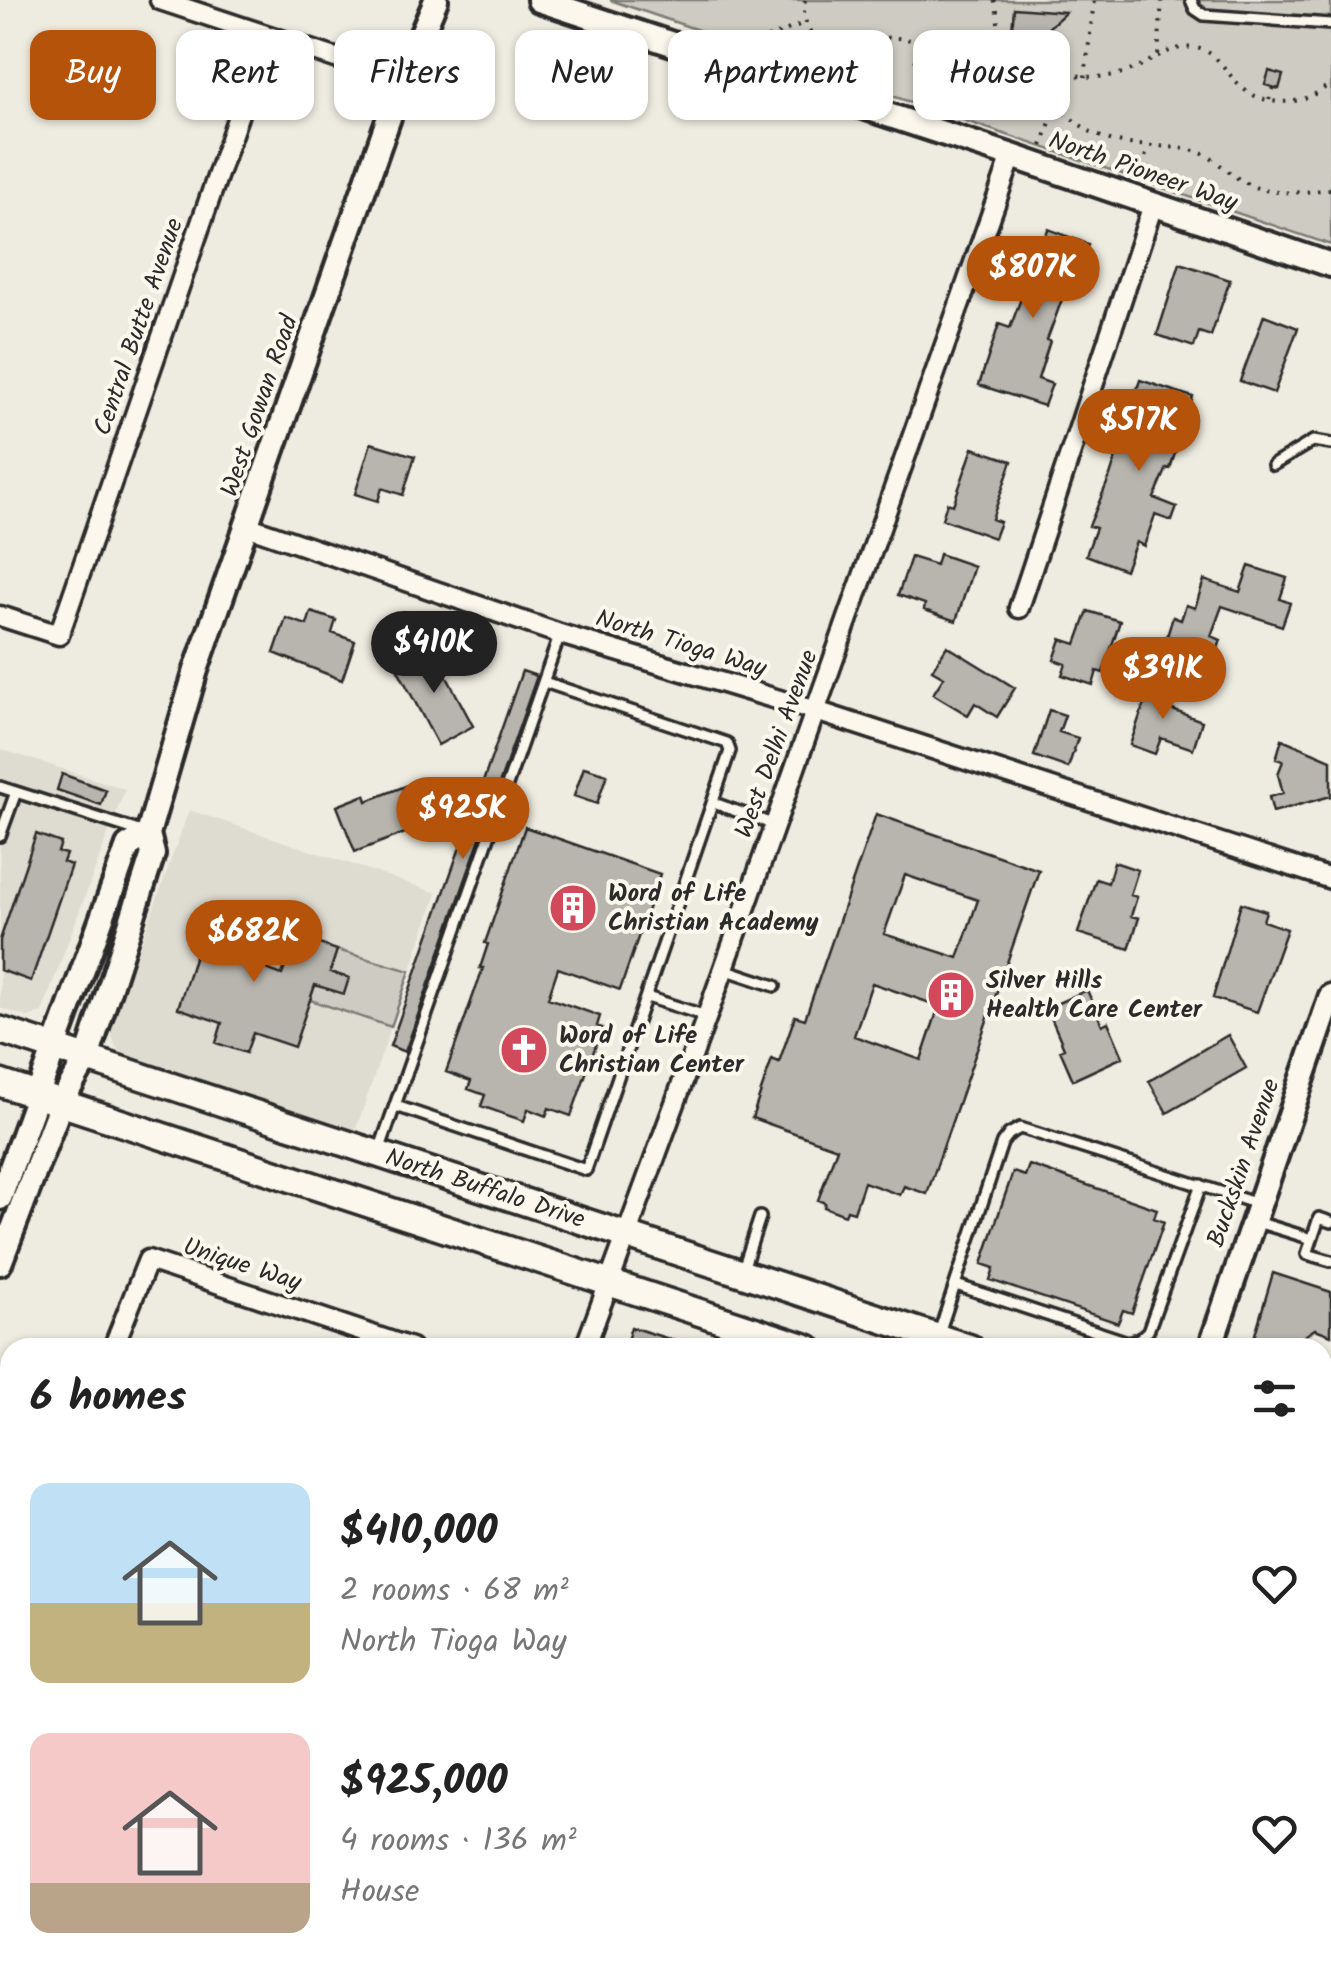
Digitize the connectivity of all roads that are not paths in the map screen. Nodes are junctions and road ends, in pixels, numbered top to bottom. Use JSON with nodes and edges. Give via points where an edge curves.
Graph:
{"nodes":[{"id":1,"x":160,"y":0,"type":"edge"},
{"id":2,"x":436,"y":0,"type":"edge"},
{"id":3,"x":539,"y":0,"type":"edge"},
{"id":4,"x":1191,"y":0,"type":"edge"},
{"id":5,"x":573,"y":5,"type":"edge"},
{"id":6,"x":1331,"y":24,"type":"edge"},
{"id":7,"x":251,"y":30,"type":"edge"},
{"id":8,"x":423,"y":30,"type":"edge"},
{"id":9,"x":237,"y":120,"type":"edge"},
{"id":10,"x":388,"y":120,"type":"edge"},
{"id":11,"x":1012,"y":156,"type":"junction"},
{"id":12,"x":1152,"y":206,"type":"junction"},
{"id":13,"x":1331,"y":265,"type":"edge"},
{"id":14,"x":1331,"y":444,"type":"edge"},
{"id":15,"x":1272,"y":465,"type":"dead end"},
{"id":16,"x":246,"y":526,"type":"junction"},
{"id":17,"x":1019,"y":608,"type":"dead end"},
{"id":18,"x":0,"y":616,"type":"edge"},
{"id":19,"x":560,"y":634,"type":"junction"},
{"id":20,"x":544,"y":682,"type":"junction"},
{"id":21,"x":816,"y":711,"type":"junction"},
{"id":22,"x":0,"y":787,"type":"edge"},
{"id":23,"x":16,"y":792,"type":"junction"},
{"id":24,"x":714,"y":803,"type":"junction"},
{"id":25,"x":775,"y":824,"type":"junction"},
{"id":26,"x":148,"y":834,"type":"junction"},
{"id":27,"x":0,"y":836,"type":"edge"},
{"id":28,"x":1331,"y":879,"type":"edge"},
{"id":29,"x":724,"y":969,"type":"junction"},
{"id":30,"x":775,"y":986,"type":"dead end"},
{"id":31,"x":1331,"y":996,"type":"edge"},
{"id":32,"x":646,"y":997,"type":"junction"},
{"id":33,"x":707,"y":1016,"type":"junction"},
{"id":34,"x":0,"y":1030,"type":"edge"},
{"id":35,"x":56,"y":1048,"type":"junction"},
{"id":36,"x":87,"y":1058,"type":"junction"},
{"id":37,"x":0,"y":1083,"type":"edge"},
{"id":38,"x":50,"y":1099,"type":"junction"},
{"id":39,"x":396,"y":1106,"type":"junction"},
{"id":40,"x":378,"y":1154,"type":"junction"},
{"id":41,"x":1201,"y":1185,"type":"junction"},
{"id":42,"x":0,"y":1198,"type":"edge"},
{"id":43,"x":1256,"y":1213,"type":"junction"},
{"id":44,"x":760,"y":1217,"type":"dead end"},
{"id":45,"x":1331,"y":1222,"type":"edge"},
{"id":46,"x":627,"y":1236,"type":"junction"},
{"id":47,"x":1312,"y":1238,"type":"junction"},
{"id":48,"x":1331,"y":1261,"type":"edge"},
{"id":49,"x":0,"y":1263,"type":"edge"},
{"id":50,"x":742,"y":1272,"type":"junction"},
{"id":51,"x":956,"y":1284,"type":"junction"},
{"id":52,"x":609,"y":1285,"type":"junction"},
{"id":53,"x":938,"y":1336,"type":"junction"},
{"id":54,"x":117,"y":1338,"type":"edge"},
{"id":55,"x":354,"y":1338,"type":"edge"},
{"id":56,"x":589,"y":1338,"type":"edge"},
{"id":57,"x":776,"y":1338,"type":"edge"},
{"id":58,"x":943,"y":1338,"type":"edge"},
{"id":59,"x":1116,"y":1338,"type":"edge"},
{"id":60,"x":1140,"y":1338,"type":"edge"},
{"id":61,"x":1213,"y":1338,"type":"edge"}],
"edges":[{"from":1,"to":7,"type":"street"},
{"from":2,"to":8,"type":"street","name":"West Gowan Road"},
{"from":3,"to":5,"type":"street","name":"North Pioneer Way"},
{"from":4,"to":6,"type":"lane","via":[[1204,15]]},
{"from":5,"to":11,"type":"street","name":"North Pioneer Way"},
{"from":9,"to":18,"type":"street","name":"Central Butte Avenue","via":[[59,636]]},
{"from":10,"to":16,"type":"street","name":"West Gowan Road"},
{"from":11,"to":12,"type":"street","name":"North Pioneer Way"},
{"from":11,"to":21,"type":"street","name":"West Delhi Avenue"},
{"from":12,"to":13,"type":"street","name":"North Pioneer Way"},
{"from":12,"to":17,"type":"street"},
{"from":14,"to":15,"type":"lane","via":[[1313,441]]},
{"from":16,"to":19,"type":"street","name":"North Tioga Way"},
{"from":16,"to":26,"type":"street","name":"West Gowan Road"},
{"from":19,"to":20,"type":"lane"},
{"from":19,"to":21,"type":"street","name":"North Tioga Way"},
{"from":20,"to":24,"type":"lane","via":[[727,742],[730,752]]},
{"from":20,"to":39,"type":"lane"},
{"from":21,"to":25,"type":"street","name":"West Delhi Avenue"},
{"from":21,"to":28,"type":"street","name":"North Tioga Way"},
{"from":22,"to":23,"type":"lane"},
{"from":23,"to":26,"type":"lane"},
{"from":23,"to":27,"type":"lane"},
{"from":24,"to":25,"type":"lane"},
{"from":24,"to":32,"type":"lane"},
{"from":25,"to":29,"type":"street","name":"West Delhi Avenue"},
{"from":26,"to":35,"type":"street","name":"West Gowan Road","via":[[128,846]]},
{"from":26,"to":36,"type":"street","name":"West Gowan Road","via":[[153,854]]},
{"from":29,"to":30,"type":"lane"},
{"from":29,"to":33,"type":"street","name":"West Delhi Avenue"},
{"from":31,"to":43,"type":"street","name":"Buckskin Avenue"},
{"from":32,"to":33,"type":"lane"},
{"from":32,"to":39,"type":"lane","via":[[586,1170]]},
{"from":33,"to":46,"type":"street","name":"West Delhi Avenue"},
{"from":34,"to":35,"type":"main road","name":"North Buffalo Drive"},
{"from":35,"to":36,"type":"main road","name":"North Buffalo Drive"},
{"from":35,"to":38,"type":"street","name":"West Gowan Road"},
{"from":36,"to":38,"type":"street","name":"West Gowan Road"},
{"from":36,"to":40,"type":"main road","name":"North Buffalo Drive"},
{"from":37,"to":38,"type":"main road","name":"North Buffalo Drive"},
{"from":38,"to":42,"type":"street","name":"West Gowan Road"},
{"from":38,"to":49,"type":"street","name":"West Gowan Road"},
{"from":38,"to":52,"type":"main road","name":"North Buffalo Drive"},
{"from":39,"to":40,"type":"lane"},
{"from":40,"to":46,"type":"main road","name":"North Buffalo Drive"},
{"from":41,"to":43,"type":"lane"},
{"from":41,"to":51,"type":"lane","via":[[1020,1128],[1002,1144]]},
{"from":41,"to":60,"type":"lane"},
{"from":43,"to":47,"type":"lane"},
{"from":43,"to":61,"type":"street","name":"Buckskin Avenue"},
{"from":44,"to":50,"type":"lane"},
{"from":45,"to":47,"type":"lane","via":[[1319,1218]]},
{"from":46,"to":50,"type":"main road","name":"North Buffalo Drive"},
{"from":46,"to":52,"type":"street","name":"West Delhi Avenue"},
{"from":47,"to":48,"type":"lane","via":[[1308,1254]]},
{"from":50,"to":53,"type":"main road","name":"North Buffalo Drive"},
{"from":51,"to":53,"type":"lane"},
{"from":51,"to":59,"type":"lane"},
{"from":52,"to":56,"type":"street","name":"West Delhi Avenue"},
{"from":52,"to":57,"type":"main road","name":"North Buffalo Drive"},
{"from":53,"to":58,"type":"main road","name":"North Buffalo Drive"},
{"from":54,"to":55,"type":"street","name":"Unique Way","via":[[148,1260]]}]}
